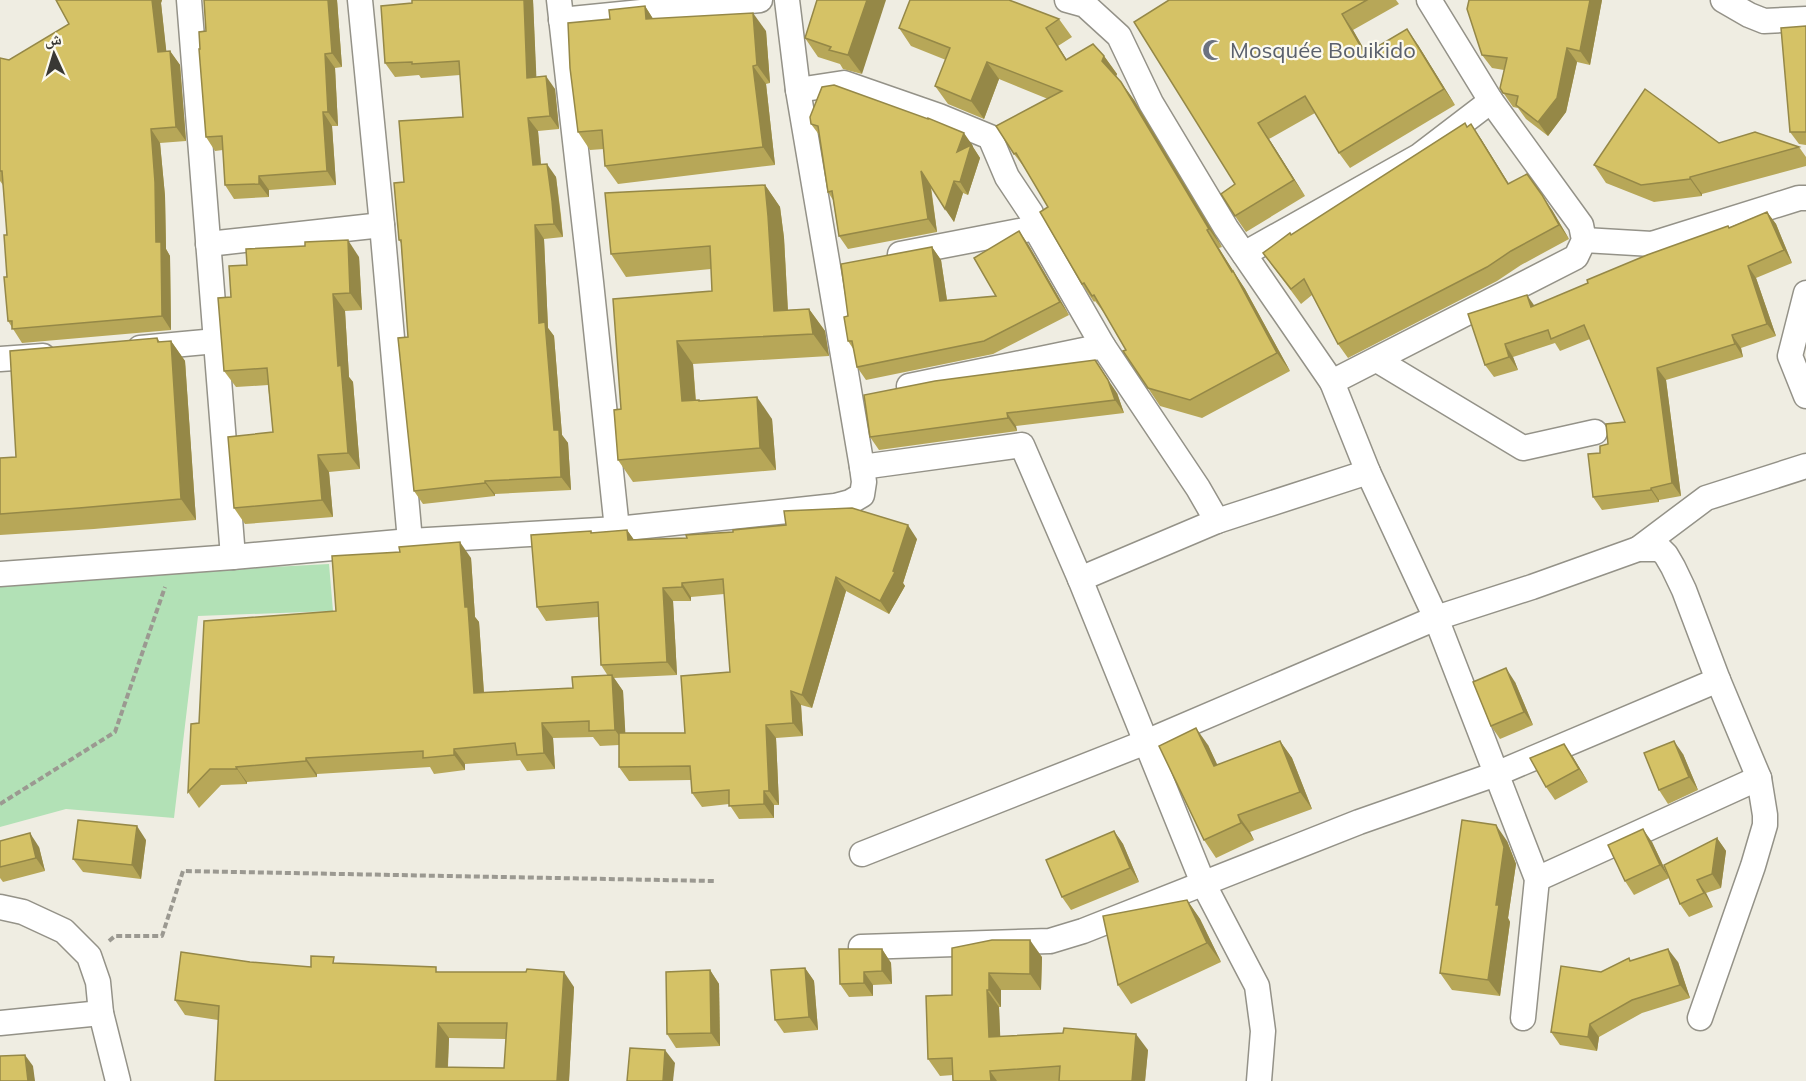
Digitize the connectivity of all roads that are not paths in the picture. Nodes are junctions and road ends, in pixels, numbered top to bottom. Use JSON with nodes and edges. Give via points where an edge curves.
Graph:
{"nodes":[{"id":1,"x":189,"y":0,"type":"edge"},
{"id":2,"x":360,"y":0,"type":"edge"},
{"id":3,"x":760,"y":0,"type":"edge"},
{"id":4,"x":787,"y":0,"type":"edge"},
{"id":5,"x":1067,"y":0,"type":"edge"},
{"id":6,"x":1429,"y":0,"type":"edge"},
{"id":7,"x":1723,"y":0,"type":"edge"},
{"id":8,"x":560,"y":10,"type":"edge"},
{"id":9,"x":1806,"y":20,"type":"edge"},
{"id":10,"x":798,"y":90,"type":"junction"},
{"id":11,"x":1491,"y":101,"type":"junction"},
{"id":12,"x":1806,"y":198,"type":"edge"},
{"id":13,"x":382,"y":225,"type":"junction"},
{"id":14,"x":1035,"y":228,"type":"junction"},
{"id":15,"x":1584,"y":240,"type":"junction"},
{"id":16,"x":208,"y":244,"type":"junction"},
{"id":17,"x":1244,"y":254,"type":"junction"},
{"id":18,"x":850,"y":263,"type":"junction"},
{"id":19,"x":1806,"y":293,"type":"edge"},
{"id":20,"x":216,"y":341,"type":"junction"},
{"id":21,"x":1102,"y":346,"type":"junction"},
{"id":22,"x":114,"y":350,"type":"edge"},
{"id":23,"x":68,"y":354,"type":"edge"},
{"id":24,"x":1798,"y":354,"type":"edge"},
{"id":25,"x":0,"y":359,"type":"edge"},
{"id":26,"x":1377,"y":360,"type":"junction"},
{"id":27,"x":1332,"y":382,"type":"junction"},
{"id":28,"x":870,"y":394,"type":"junction"},
{"id":29,"x":1806,"y":396,"type":"edge"},
{"id":30,"x":1595,"y":432,"type":"dead end"},
{"id":31,"x":1806,"y":466,"type":"edge"},
{"id":32,"x":862,"y":467,"type":"junction"},
{"id":33,"x":1368,"y":472,"type":"junction"},
{"id":34,"x":1217,"y":521,"type":"junction"},
{"id":35,"x":617,"y":529,"type":"junction"},
{"id":36,"x":410,"y":541,"type":"junction"},
{"id":37,"x":1638,"y":549,"type":"junction"},
{"id":38,"x":233,"y":557,"type":"junction"},
{"id":39,"x":0,"y":573,"type":"edge"},
{"id":40,"x":1080,"y":579,"type":"junction"},
{"id":41,"x":1436,"y":618,"type":"junction"},
{"id":42,"x":1718,"y":680,"type":"junction"},
{"id":43,"x":1146,"y":742,"type":"junction"},
{"id":44,"x":1496,"y":774,"type":"junction"},
{"id":45,"x":1759,"y":778,"type":"junction"},
{"id":46,"x":862,"y":854,"type":"dead end"},
{"id":47,"x":1537,"y":879,"type":"junction"},
{"id":48,"x":1203,"y":883,"type":"junction"},
{"id":49,"x":0,"y":907,"type":"edge"},
{"id":50,"x":861,"y":947,"type":"edge"},
{"id":51,"x":101,"y":1013,"type":"junction"},
{"id":52,"x":1523,"y":1018,"type":"dead end"},
{"id":53,"x":1700,"y":1018,"type":"dead end"},
{"id":54,"x":0,"y":1023,"type":"edge"},
{"id":55,"x":118,"y":1081,"type":"edge"},
{"id":56,"x":1259,"y":1081,"type":"edge"}],
"edges":[{"from":1,"to":16,"type":"street"},
{"from":2,"to":13,"type":"street"},
{"from":3,"to":8,"type":"street"},
{"from":4,"to":10,"type":"street"},
{"from":5,"to":17,"type":"street","via":[[1085,5],[1119,36],[1151,103]]},
{"from":6,"to":11,"type":"street"},
{"from":7,"to":9,"type":"street","via":[[1764,21]]},
{"from":8,"to":35,"type":"street"},
{"from":10,"to":14,"type":"street","via":[[844,83],[990,136]]},
{"from":10,"to":18,"type":"street"},
{"from":11,"to":15,"type":"street","via":[[1581,225]]},
{"from":11,"to":17,"type":"street","via":[[1419,156]]},
{"from":12,"to":15,"type":"street","via":[[1652,244]]},
{"from":13,"to":16,"type":"street"},
{"from":13,"to":36,"type":"street"},
{"from":14,"to":18,"type":"street"},
{"from":14,"to":21,"type":"street"},
{"from":15,"to":26,"type":"street","via":[[1576,258]]},
{"from":16,"to":20,"type":"street"},
{"from":17,"to":27,"type":"street"},
{"from":18,"to":28,"type":"street"},
{"from":19,"to":24,"type":"street"},
{"from":20,"to":22,"type":"street"},
{"from":20,"to":38,"type":"street"},
{"from":21,"to":28,"type":"street"},
{"from":21,"to":34,"type":"street"},
{"from":23,"to":25,"type":"street"},
{"from":24,"to":29,"type":"street"},
{"from":26,"to":27,"type":"street"},
{"from":26,"to":30,"type":"street","via":[[1523,448]]},
{"from":27,"to":33,"type":"street"},
{"from":28,"to":32,"type":"street"},
{"from":31,"to":37,"type":"street","via":[[1706,498]]},
{"from":32,"to":35,"type":"street","via":[[862,495],[835,506]]},
{"from":32,"to":40,"type":"street","via":[[1022,446]]},
{"from":33,"to":34,"type":"street"},
{"from":33,"to":41,"type":"street"},
{"from":34,"to":40,"type":"street"},
{"from":35,"to":36,"type":"street"},
{"from":36,"to":38,"type":"street"},
{"from":37,"to":41,"type":"street"},
{"from":37,"to":42,"type":"street","via":[[1660,549],[1666,555]]},
{"from":38,"to":39,"type":"street"},
{"from":40,"to":43,"type":"street"},
{"from":41,"to":43,"type":"street"},
{"from":41,"to":44,"type":"street"},
{"from":42,"to":44,"type":"street"},
{"from":42,"to":45,"type":"street"},
{"from":43,"to":46,"type":"street"},
{"from":43,"to":48,"type":"street"},
{"from":44,"to":47,"type":"street"},
{"from":44,"to":48,"type":"street"},
{"from":45,"to":47,"type":"street"},
{"from":45,"to":53,"type":"street","via":[[1765,825]]},
{"from":47,"to":52,"type":"street"},
{"from":48,"to":50,"type":"street","via":[[1050,941]]},
{"from":48,"to":56,"type":"street","via":[[1257,986],[1263,1030]]},
{"from":49,"to":51,"type":"street","via":[[23,912],[64,931],[89,956],[98,982]]},
{"from":51,"to":54,"type":"street"},
{"from":51,"to":55,"type":"street"}]}
